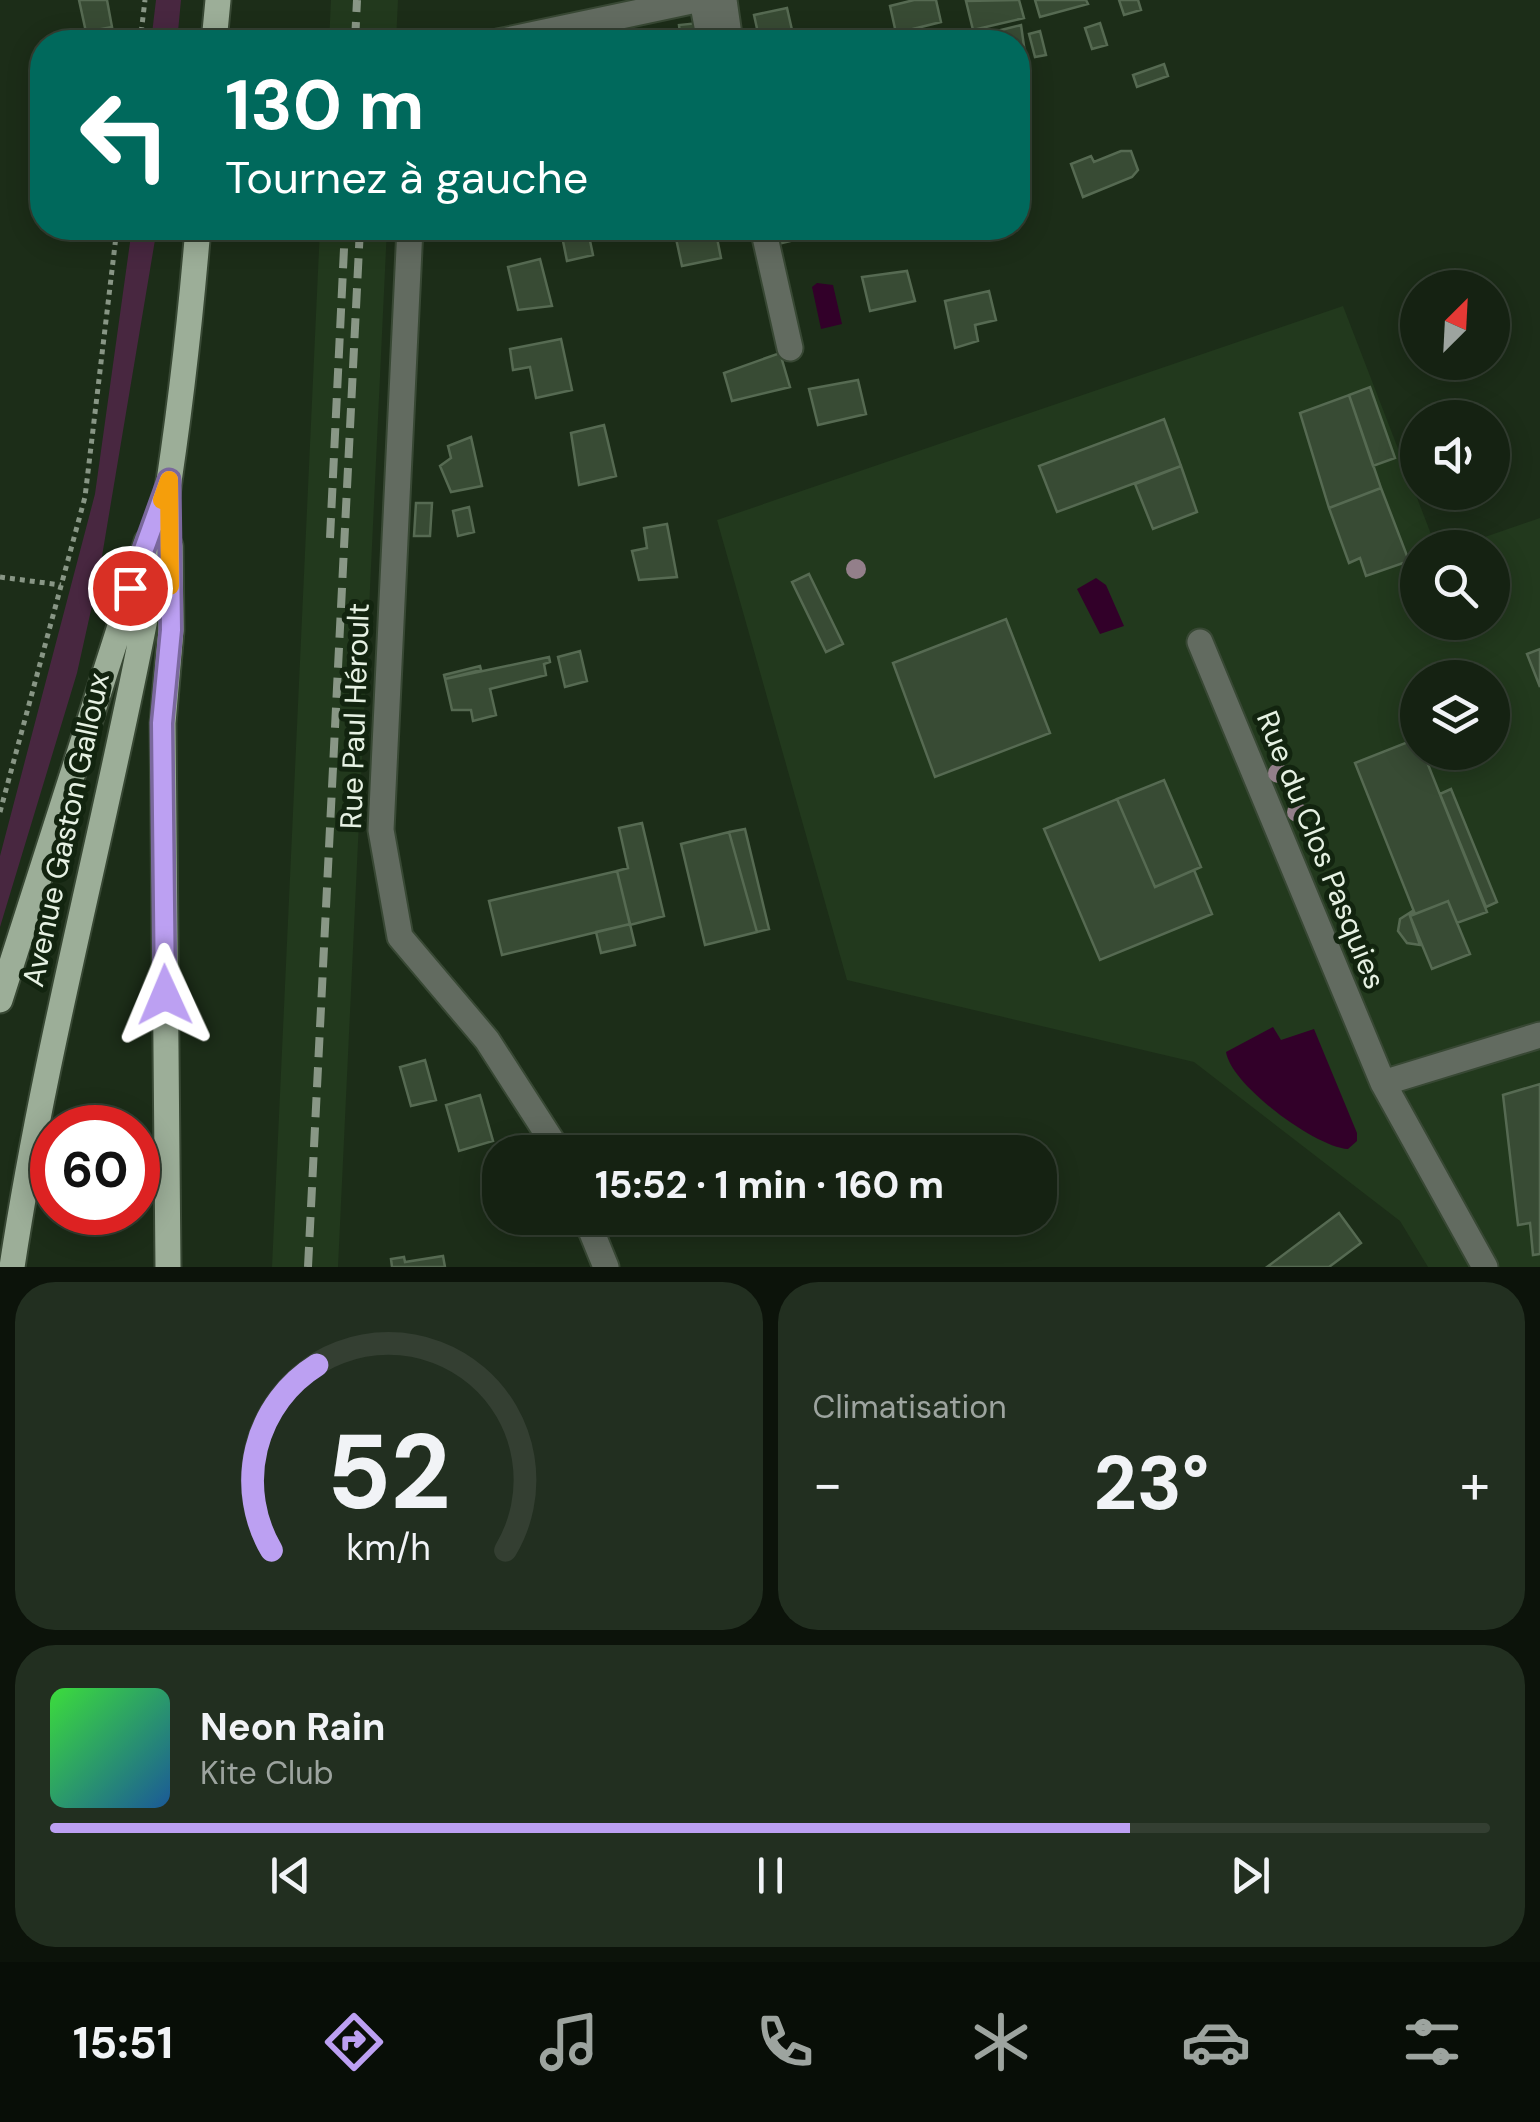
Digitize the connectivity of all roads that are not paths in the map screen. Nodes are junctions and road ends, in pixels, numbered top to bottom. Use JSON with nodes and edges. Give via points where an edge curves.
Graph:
{"nodes":[{"id":1,"x":218,"y":0,"type":"edge"},
{"id":2,"x":699,"y":0,"type":"edge"},
{"id":3,"x":724,"y":0,"type":"edge"},
{"id":4,"x":215,"y":30,"type":"edge"},
{"id":5,"x":555,"y":30,"type":"edge"},
{"id":6,"x":707,"y":30,"type":"edge"},
{"id":7,"x":728,"y":30,"type":"edge"},
{"id":8,"x":197,"y":240,"type":"edge"},
{"id":9,"x":409,"y":240,"type":"edge"},
{"id":10,"x":751,"y":240,"type":"edge"},
{"id":11,"x":765,"y":240,"type":"edge"},
{"id":12,"x":169,"y":480,"type":"junction"},
{"id":13,"x":1200,"y":642,"type":"dead end"},
{"id":14,"x":0,"y":1000,"type":"edge"},
{"id":15,"x":1540,"y":1035,"type":"edge"},
{"id":16,"x":1383,"y":1083,"type":"junction"},
{"id":17,"x":548,"y":1135,"type":"edge"},
{"id":18,"x":593,"y":1235,"type":"edge"},
{"id":19,"x":12,"y":1267,"type":"edge"},
{"id":20,"x":168,"y":1267,"type":"edge"},
{"id":21,"x":606,"y":1267,"type":"edge"},
{"id":22,"x":1485,"y":1267,"type":"edge"}],
"edges":[{"from":1,"to":4,"type":"main road"},
{"from":2,"to":5,"type":"street"},
{"from":2,"to":6,"type":"street"},
{"from":3,"to":7,"type":"street"},
{"from":8,"to":12,"type":"main road","name":"Avenue Gaston Galloux"},
{"from":9,"to":17,"type":"street","name":"Rue Paul Héroult","via":[[381,830],[400,938],[487,1040]]},
{"from":10,"to":11,"type":"street","via":[[781,343]]},
{"from":12,"to":14,"type":"main road"},
{"from":12,"to":19,"type":"main road","name":"Avenue Gaston Galloux"},
{"from":12,"to":20,"type":"main road","via":[[171,630],[162,723]]},
{"from":13,"to":16,"type":"street","name":"Rue du Clos Pasquies"},
{"from":15,"to":16,"type":"street"},
{"from":16,"to":22,"type":"street","name":"Rue du Clos Pasquies"},
{"from":18,"to":21,"type":"street"}]}
